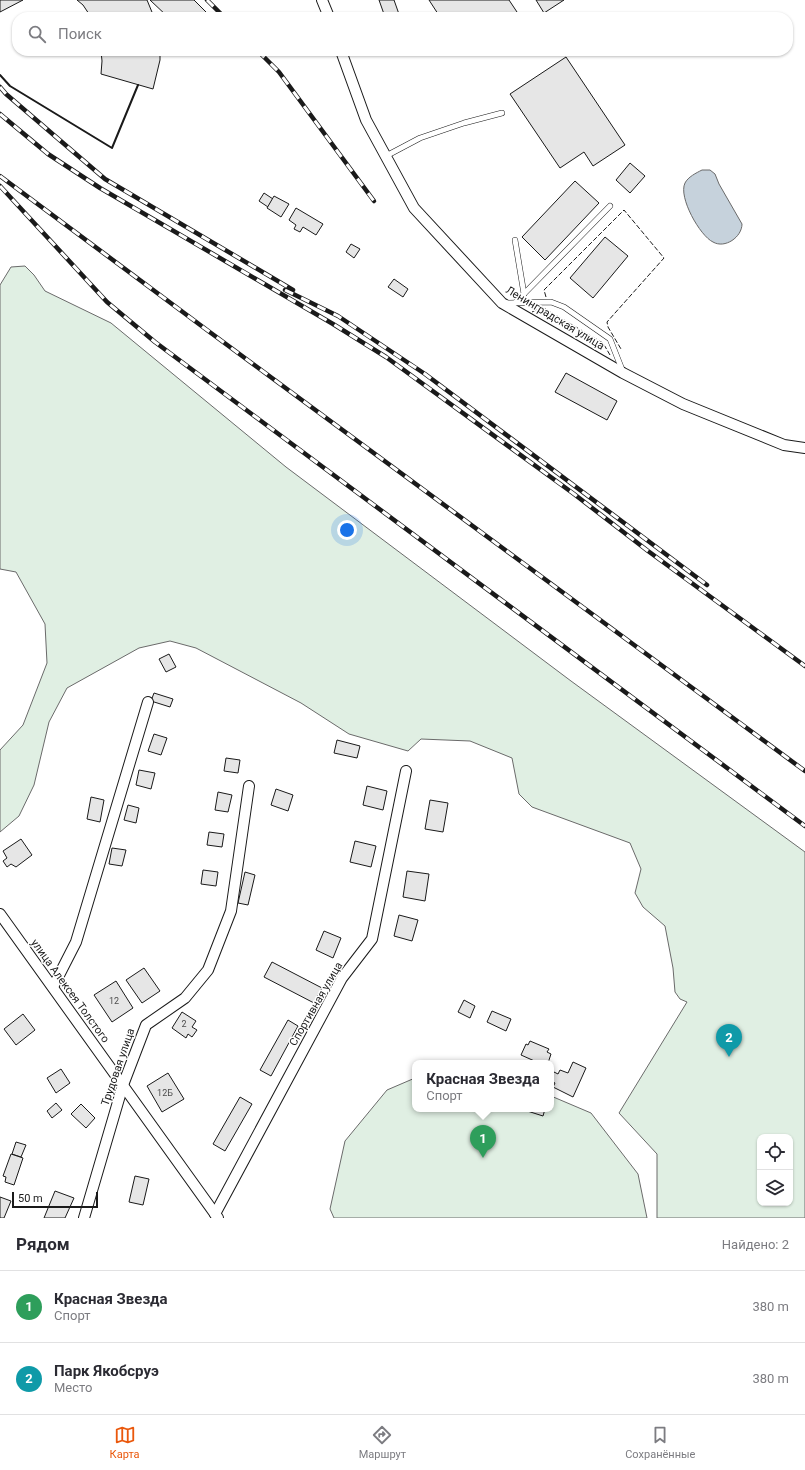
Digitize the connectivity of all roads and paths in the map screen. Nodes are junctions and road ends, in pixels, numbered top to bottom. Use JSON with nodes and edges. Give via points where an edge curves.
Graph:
{"nodes":[{"id":1,"x":322,"y":0,"type":"edge"},
{"id":2,"x":326,"y":12,"type":"edge"},
{"id":3,"x":343,"y":56,"type":"edge"},
{"id":4,"x":502,"y":113,"type":"dead end"},
{"id":5,"x":386,"y":156,"type":"junction"},
{"id":6,"x":610,"y":206,"type":"dead end"},
{"id":7,"x":515,"y":240,"type":"dead end"},
{"id":8,"x":524,"y":294,"type":"junction"},
{"id":9,"x":502,"y":303,"type":"junction"},
{"id":10,"x":515,"y":303,"type":"junction"},
{"id":11,"x":623,"y":373,"type":"junction"},
{"id":12,"x":805,"y":448,"type":"edge"},
{"id":13,"x":148,"y":702,"type":"dead end"},
{"id":14,"x":406,"y":771,"type":"dead end"},
{"id":15,"x":249,"y":786,"type":"dead end"},
{"id":16,"x":0,"y":914,"type":"edge"},
{"id":17,"x":53,"y":987,"type":"junction"},
{"id":18,"x":123,"y":1085,"type":"junction"},
{"id":19,"x":216,"y":1216,"type":"edge"},
{"id":20,"x":84,"y":1218,"type":"edge"}],
"edges":[{"from":1,"to":2,"type":"street"},
{"from":3,"to":5,"type":"street","name":"Ленинградская улица","via":[[366,120]]},
{"from":4,"to":5,"type":"lane","via":[[420,138]]},
{"from":5,"to":9,"type":"street","name":"Ленинградская улица","via":[[414,208]]},
{"from":6,"to":8,"type":"lane"},
{"from":7,"to":8,"type":"lane"},
{"from":8,"to":10,"type":"lane"},
{"from":9,"to":10,"type":"lane"},
{"from":9,"to":11,"type":"street","name":"Ленинградская улица"},
{"from":10,"to":11,"type":"lane","via":[[551,302],[564,307],[610,339]]},
{"from":11,"to":12,"type":"street","name":"Ленинградская улица","via":[[683,404],[784,445]]},
{"from":13,"to":17,"type":"street","via":[[76,942]]},
{"from":14,"to":19,"type":"street","name":"Спортивная улица","via":[[372,939],[342,978]]},
{"from":15,"to":18,"type":"street","name":"Трудовая улица","via":[[231,911],[208,970],[186,998],[146,1025]]},
{"from":16,"to":17,"type":"street","name":"улица Алексея Толстого"},
{"from":17,"to":18,"type":"street","name":"улица Алексея Толстого"},
{"from":18,"to":19,"type":"street","name":"улица Алексея Толстого"},
{"from":18,"to":20,"type":"street","name":"Трудовая улица"}]}
